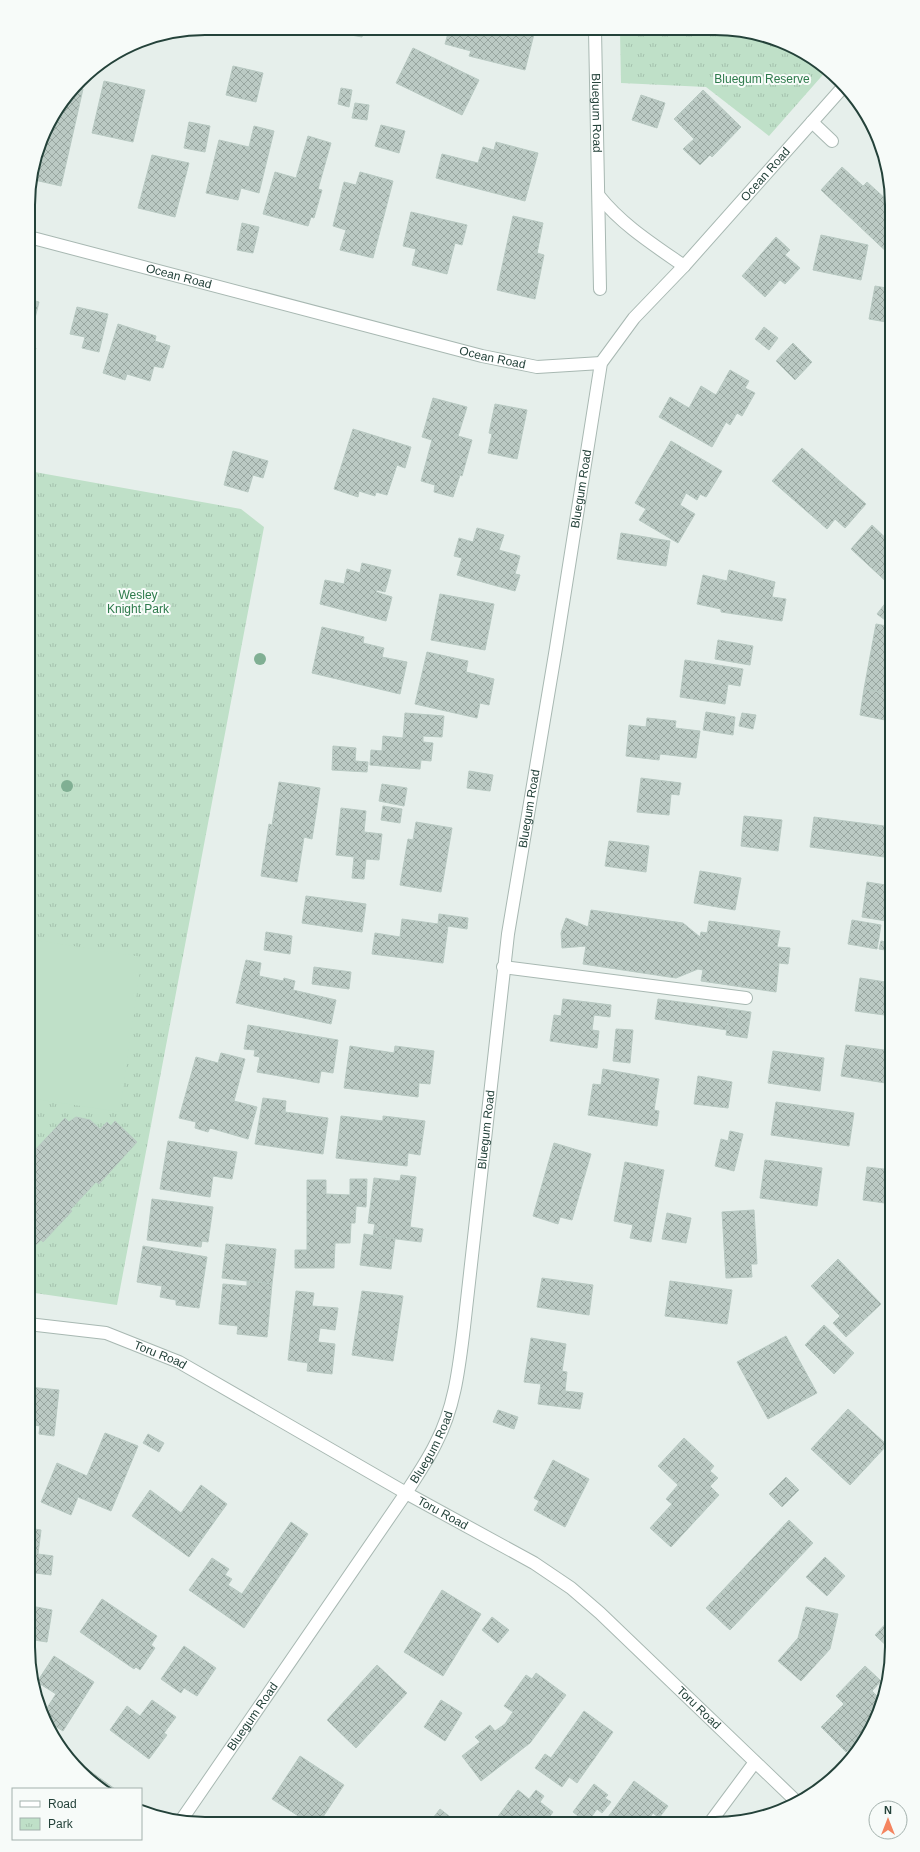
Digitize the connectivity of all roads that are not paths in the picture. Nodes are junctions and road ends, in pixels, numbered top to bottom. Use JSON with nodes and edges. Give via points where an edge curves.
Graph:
{"nodes":[{"id":1,"x":595,"y":35,"type":"edge"},
{"id":2,"x":840,"y":90,"type":"edge"},
{"id":3,"x":812,"y":122,"type":"junction"},
{"id":4,"x":832,"y":140,"type":"dead end"},
{"id":5,"x":599,"y":196,"type":"junction"},
{"id":6,"x":35,"y":239,"type":"edge"},
{"id":7,"x":684,"y":266,"type":"junction"},
{"id":8,"x":600,"y":289,"type":"dead end"},
{"id":9,"x":601,"y":363,"type":"junction"},
{"id":10,"x":503,"y":967,"type":"junction"},
{"id":11,"x":746,"y":998,"type":"dead end"},
{"id":12,"x":35,"y":1325,"type":"edge"},
{"id":13,"x":406,"y":1493,"type":"junction"},
{"id":14,"x":755,"y":1762,"type":"junction"},
{"id":15,"x":793,"y":1798,"type":"edge"},
{"id":16,"x":184,"y":1816,"type":"edge"},
{"id":17,"x":714,"y":1817,"type":"edge"}],
"edges":[{"from":1,"to":5,"type":"street","name":"Bluegum Road"},
{"from":2,"to":3,"type":"street","name":"Ocean Road"},
{"from":3,"to":4,"type":"street"},
{"from":3,"to":7,"type":"street","name":"Ocean Road"},
{"from":5,"to":7,"type":"street","via":[[630,228]]},
{"from":5,"to":8,"type":"street","name":"Bluegum Road"},
{"from":6,"to":9,"type":"street","name":"Ocean Road","via":[[482,356],[537,367]]},
{"from":7,"to":9,"type":"street","name":"Ocean Road","via":[[634,318]]},
{"from":9,"to":10,"type":"street","name":"Bluegum Road"},
{"from":10,"to":11,"type":"street"},
{"from":10,"to":13,"type":"street","name":"Bluegum Road","via":[[481,1180],[455,1392],[436,1443]]},
{"from":12,"to":13,"type":"street","name":"Toru Road","via":[[106,1333],[179,1362]]},
{"from":13,"to":14,"type":"street","name":"Toru Road","via":[[534,1563],[571,1588]]},
{"from":13,"to":16,"type":"street","name":"Bluegum Road"},
{"from":14,"to":15,"type":"street","name":"Toru Road"},
{"from":14,"to":17,"type":"street"}]}
